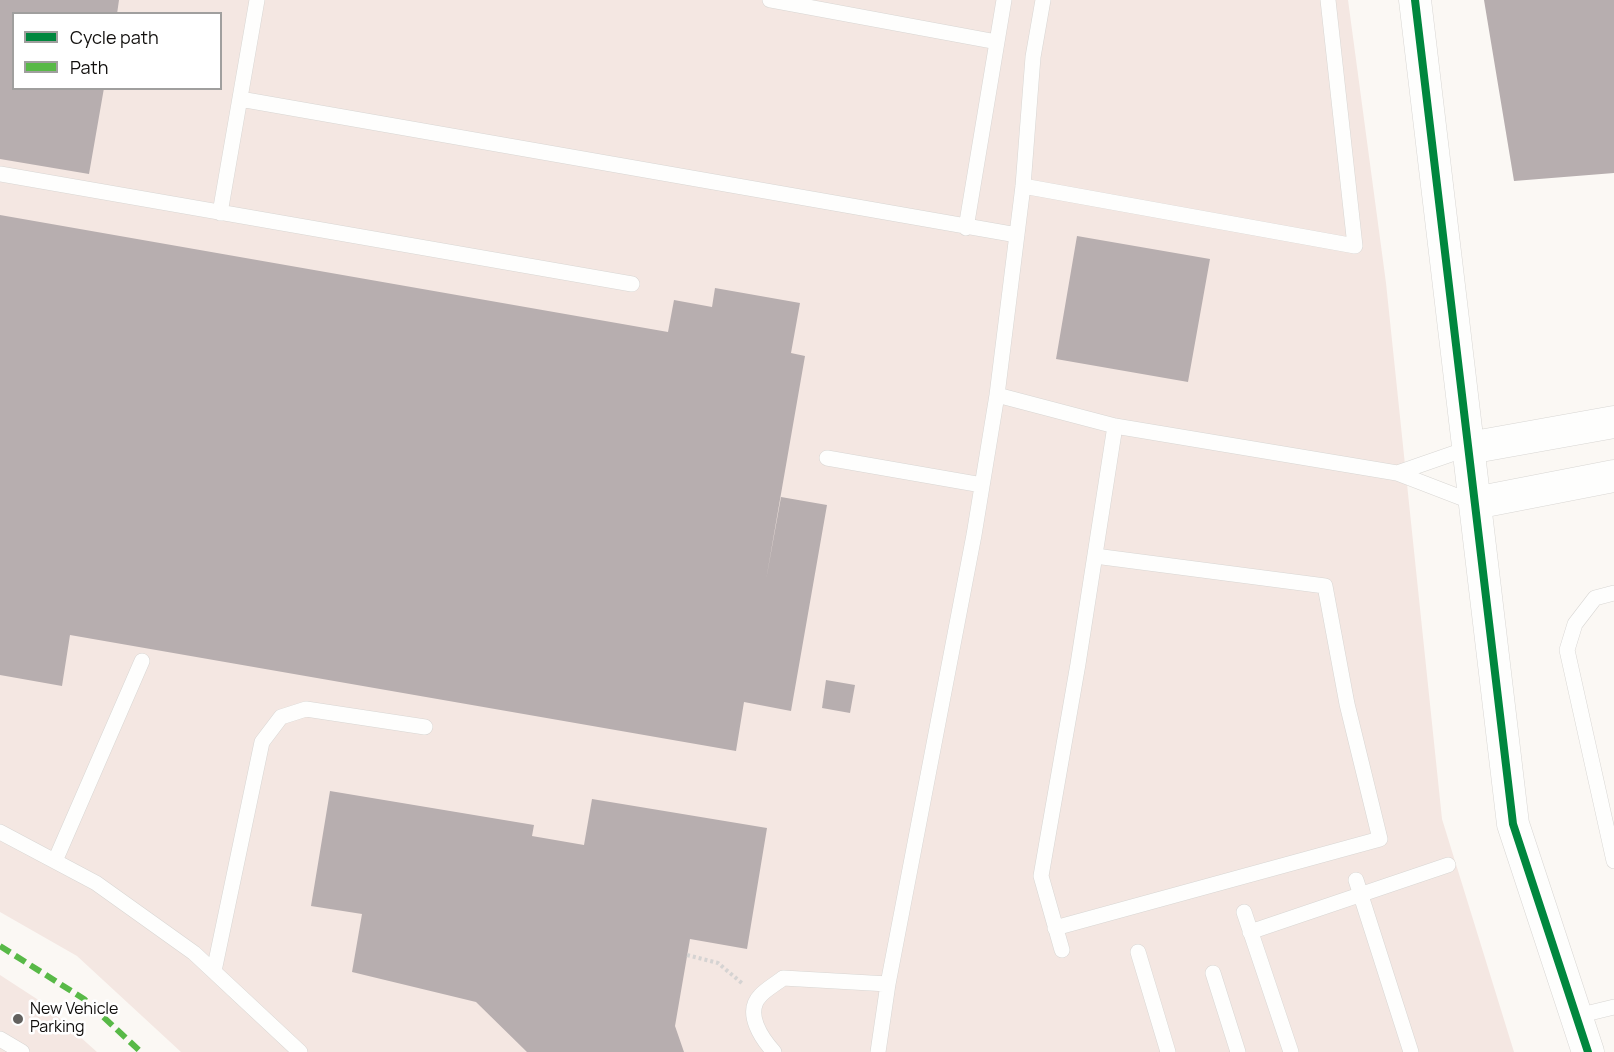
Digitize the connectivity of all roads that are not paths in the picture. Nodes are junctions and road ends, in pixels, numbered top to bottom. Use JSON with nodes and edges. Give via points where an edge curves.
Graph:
{"nodes":[{"id":1,"x":257,"y":0,"type":"edge"},
{"id":2,"x":770,"y":0,"type":"edge"},
{"id":3,"x":1004,"y":0,"type":"edge"},
{"id":4,"x":1043,"y":0,"type":"edge"},
{"id":5,"x":1328,"y":0,"type":"edge"},
{"id":6,"x":1415,"y":0,"type":"edge"},
{"id":7,"x":997,"y":42,"type":"junction"},
{"id":8,"x":240,"y":99,"type":"junction"},
{"id":9,"x":0,"y":174,"type":"edge"},
{"id":10,"x":1023,"y":186,"type":"junction"},
{"id":11,"x":220,"y":213,"type":"junction"},
{"id":12,"x":966,"y":228,"type":"junction"},
{"id":13,"x":1017,"y":235,"type":"junction"},
{"id":14,"x":632,"y":284,"type":"dead end"},
{"id":15,"x":997,"y":395,"type":"junction"},
{"id":16,"x":1614,"y":422,"type":"edge"},
{"id":17,"x":1115,"y":426,"type":"junction"},
{"id":18,"x":1469,"y":448,"type":"junction"},
{"id":19,"x":827,"y":458,"type":"dead end"},
{"id":20,"x":1396,"y":474,"type":"junction"},
{"id":21,"x":1614,"y":476,"type":"edge"},
{"id":22,"x":982,"y":485,"type":"junction"},
{"id":23,"x":1475,"y":503,"type":"junction"},
{"id":24,"x":1095,"y":556,"type":"junction"},
{"id":25,"x":1614,"y":593,"type":"edge"},
{"id":26,"x":142,"y":661,"type":"dead end"},
{"id":27,"x":425,"y":727,"type":"dead end"},
{"id":28,"x":0,"y":832,"type":"edge"},
{"id":29,"x":55,"y":861,"type":"junction"},
{"id":30,"x":1614,"y":861,"type":"edge"},
{"id":31,"x":1448,"y":865,"type":"dead end"},
{"id":32,"x":1356,"y":880,"type":"dead end"},
{"id":33,"x":1361,"y":896,"type":"junction"},
{"id":34,"x":1244,"y":912,"type":"dead end"},
{"id":35,"x":1055,"y":928,"type":"junction"},
{"id":36,"x":1250,"y":932,"type":"junction"},
{"id":37,"x":1062,"y":950,"type":"dead end"},
{"id":38,"x":1138,"y":952,"type":"dead end"},
{"id":39,"x":214,"y":971,"type":"junction"},
{"id":40,"x":1213,"y":974,"type":"dead end"},
{"id":41,"x":888,"y":984,"type":"junction"},
{"id":42,"x":1614,"y":1007,"type":"edge"},
{"id":43,"x":1577,"y":1016,"type":"junction"},
{"id":44,"x":0,"y":1039,"type":"edge"},
{"id":45,"x":22,"y":1052,"type":"edge"},
{"id":46,"x":300,"y":1052,"type":"edge"},
{"id":47,"x":774,"y":1052,"type":"edge"},
{"id":48,"x":878,"y":1052,"type":"edge"},
{"id":49,"x":1168,"y":1052,"type":"edge"},
{"id":50,"x":1238,"y":1052,"type":"edge"},
{"id":51,"x":1291,"y":1052,"type":"edge"},
{"id":52,"x":1411,"y":1052,"type":"edge"},
{"id":53,"x":1588,"y":1052,"type":"edge"}],
"edges":[{"from":1,"to":8,"type":"lane"},
{"from":2,"to":7,"type":"lane"},
{"from":3,"to":7,"type":"lane"},
{"from":4,"to":10,"type":"lane"},
{"from":5,"to":10,"type":"lane","via":[[1355,246]]},
{"from":6,"to":18,"type":"street"},
{"from":7,"to":12,"type":"lane"},
{"from":8,"to":11,"type":"lane"},
{"from":8,"to":12,"type":"lane"},
{"from":9,"to":11,"type":"lane"},
{"from":10,"to":13,"type":"lane"},
{"from":11,"to":14,"type":"lane"},
{"from":12,"to":13,"type":"lane"},
{"from":13,"to":15,"type":"lane"},
{"from":15,"to":17,"type":"lane"},
{"from":15,"to":22,"type":"lane"},
{"from":16,"to":18,"type":"street"},
{"from":17,"to":20,"type":"lane"},
{"from":17,"to":24,"type":"lane"},
{"from":18,"to":20,"type":"lane"},
{"from":18,"to":23,"type":"street"},
{"from":19,"to":22,"type":"lane"},
{"from":20,"to":23,"type":"lane"},
{"from":21,"to":23,"type":"street"},
{"from":22,"to":41,"type":"lane"},
{"from":23,"to":43,"type":"street","via":[[1513,824]]},
{"from":24,"to":35,"type":"lane","via":[[1041,876]]},
{"from":24,"to":35,"type":"lane","via":[[1325,586],[1347,704],[1380,839]]},
{"from":25,"to":30,"type":"lane","via":[[1595,598],[1575,624],[1567,650]]},
{"from":26,"to":29,"type":"lane"},
{"from":27,"to":39,"type":"lane","via":[[306,708],[281,717],[262,742]]},
{"from":28,"to":29,"type":"lane"},
{"from":29,"to":39,"type":"lane","via":[[96,883]]},
{"from":31,"to":33,"type":"lane"},
{"from":32,"to":33,"type":"lane"},
{"from":33,"to":36,"type":"lane"},
{"from":33,"to":52,"type":"lane"},
{"from":34,"to":36,"type":"lane"},
{"from":35,"to":37,"type":"lane"},
{"from":36,"to":51,"type":"lane"},
{"from":38,"to":49,"type":"lane"},
{"from":39,"to":46,"type":"lane"},
{"from":40,"to":50,"type":"lane"},
{"from":41,"to":47,"type":"lane","via":[[783,978],[759,997],[754,1008],[757,1027]]},
{"from":41,"to":48,"type":"lane"},
{"from":42,"to":43,"type":"lane"},
{"from":43,"to":53,"type":"street"},
{"from":44,"to":45,"type":"lane"}]}
